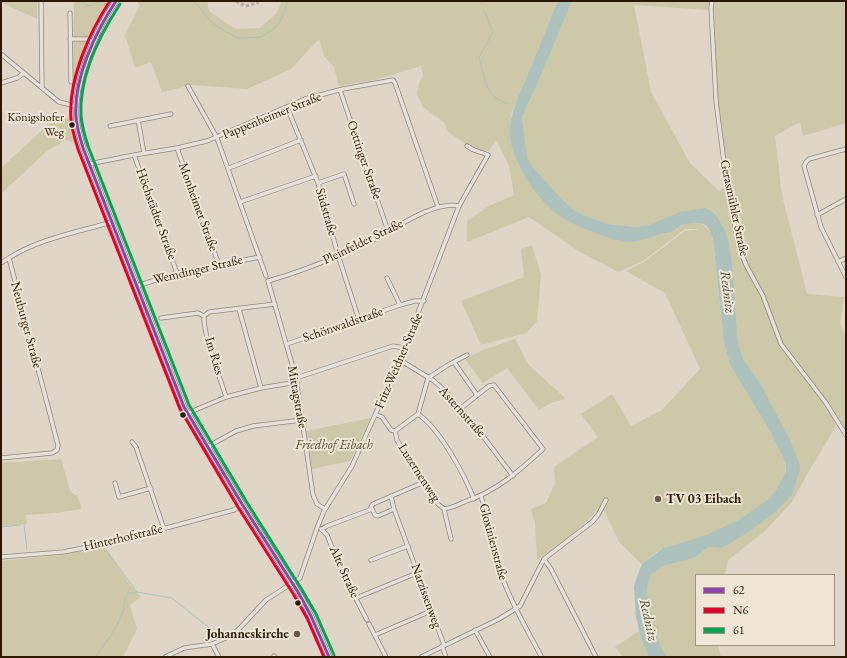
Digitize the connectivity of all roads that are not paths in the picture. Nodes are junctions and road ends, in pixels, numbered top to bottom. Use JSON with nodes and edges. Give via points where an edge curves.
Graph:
{"nodes":[{"id":1,"x":41,"y":1,"type":"edge"},
{"id":2,"x":116,"y":1,"type":"edge"},
{"id":3,"x":712,"y":1,"type":"edge"},
{"id":4,"x":70,"y":13,"type":"dead end"},
{"id":5,"x":70,"y":39,"type":"junction"},
{"id":6,"x":94,"y":42,"type":"junction"},
{"id":7,"x":1,"y":54,"type":"edge"},
{"id":8,"x":24,"y":73,"type":"junction"},
{"id":9,"x":71,"y":82,"type":"dead end"},
{"id":10,"x":1,"y":83,"type":"edge"},
{"id":11,"x":188,"y":86,"type":"dead end"},
{"id":12,"x":42,"y":87,"type":"junction"},
{"id":13,"x":340,"y":90,"type":"junction"},
{"id":14,"x":76,"y":106,"type":"junction"},
{"id":15,"x":287,"y":107,"type":"junction"},
{"id":16,"x":171,"y":114,"type":"dead end"},
{"id":17,"x":138,"y":120,"type":"junction"},
{"id":18,"x":110,"y":126,"type":"dead end"},
{"id":19,"x":218,"y":138,"type":"junction"},
{"id":20,"x":301,"y":140,"type":"junction"},
{"id":21,"x":467,"y":146,"type":"dead end"},
{"id":22,"x":177,"y":148,"type":"junction"},
{"id":23,"x":846,"y":149,"type":"edge"},
{"id":24,"x":144,"y":153,"type":"junction"},
{"id":25,"x":134,"y":155,"type":"junction"},
{"id":26,"x":89,"y":164,"type":"junction"},
{"id":27,"x":229,"y":168,"type":"junction"},
{"id":28,"x":316,"y":176,"type":"junction"},
{"id":29,"x":318,"y":183,"type":"junction"},
{"id":30,"x":846,"y":199,"type":"edge"},
{"id":31,"x":240,"y":202,"type":"junction"},
{"id":32,"x":354,"y":204,"type":"dead end"},
{"id":33,"x":459,"y":206,"type":"junction"},
{"id":34,"x":438,"y":207,"type":"junction"},
{"id":35,"x":817,"y":216,"type":"junction"},
{"id":36,"x":112,"y":222,"type":"junction"},
{"id":37,"x":388,"y":231,"type":"junction"},
{"id":38,"x":338,"y":255,"type":"junction"},
{"id":39,"x":260,"y":257,"type":"junction"},
{"id":40,"x":9,"y":258,"type":"junction"},
{"id":41,"x":846,"y":258,"type":"edge"},
{"id":42,"x":838,"y":262,"type":"junction"},
{"id":43,"x":1,"y":263,"type":"edge"},
{"id":44,"x":218,"y":265,"type":"junction"},
{"id":45,"x":177,"y":273,"type":"junction"},
{"id":46,"x":266,"y":276,"type":"dead end"},
{"id":47,"x":846,"y":277,"type":"edge"},
{"id":48,"x":387,"y":278,"type":"dead end"},
{"id":49,"x":268,"y":281,"type":"joint"},
{"id":50,"x":136,"y":286,"type":"junction"},
{"id":51,"x":424,"y":301,"type":"junction"},
{"id":52,"x":275,"y":304,"type":"junction"},
{"id":53,"x":400,"y":305,"type":"junction"},
{"id":54,"x":239,"y":309,"type":"junction"},
{"id":55,"x":204,"y":316,"type":"junction"},
{"id":56,"x":161,"y":318,"type":"dead end"},
{"id":57,"x":359,"y":320,"type":"junction"},
{"id":58,"x":287,"y":344,"type":"junction"},
{"id":59,"x":404,"y":348,"type":"junction"},
{"id":60,"x":467,"y":355,"type":"dead end"},
{"id":61,"x":400,"y":360,"type":"junction"},
{"id":62,"x":454,"y":362,"type":"junction"},
{"id":63,"x":428,"y":378,"type":"junction"},
{"id":64,"x":296,"y":380,"type":"junction"},
{"id":65,"x":261,"y":388,"type":"junction"},
{"id":66,"x":477,"y":395,"type":"junction"},
{"id":67,"x":226,"y":396,"type":"junction"},
{"id":68,"x":461,"y":408,"type":"junction"},
{"id":69,"x":188,"y":414,"type":"junction"},
{"id":70,"x":418,"y":414,"type":"junction"},
{"id":71,"x":376,"y":415,"type":"junction"},
{"id":72,"x":302,"y":420,"type":"junction"},
{"id":73,"x":395,"y":431,"type":"junction"},
{"id":74,"x":846,"y":435,"type":"edge"},
{"id":75,"x":132,"y":442,"type":"dead end"},
{"id":76,"x":208,"y":446,"type":"junction"},
{"id":77,"x":1,"y":458,"type":"edge"},
{"id":78,"x":513,"y":476,"type":"junction"},
{"id":79,"x":115,"y":483,"type":"dead end"},
{"id":80,"x":422,"y":483,"type":"junction"},
{"id":81,"x":150,"y":488,"type":"junction"},
{"id":82,"x":391,"y":496,"type":"junction"},
{"id":83,"x":481,"y":496,"type":"junction"},
{"id":84,"x":474,"y":499,"type":"junction"},
{"id":85,"x":606,"y":500,"type":"dead end"},
{"id":86,"x":242,"y":504,"type":"junction"},
{"id":87,"x":325,"y":509,"type":"junction"},
{"id":88,"x":372,"y":509,"type":"junction"},
{"id":89,"x":394,"y":509,"type":"junction"},
{"id":90,"x":444,"y":509,"type":"junction"},
{"id":91,"x":317,"y":528,"type":"junction"},
{"id":92,"x":164,"y":529,"type":"junction"},
{"id":93,"x":322,"y":529,"type":"junction"},
{"id":94,"x":452,"y":539,"type":"dead end"},
{"id":95,"x":408,"y":546,"type":"junction"},
{"id":96,"x":1,"y":558,"type":"edge"},
{"id":97,"x":544,"y":559,"type":"junction"},
{"id":98,"x":371,"y":560,"type":"dead end"},
{"id":99,"x":417,"y":573,"type":"junction"},
{"id":100,"x":292,"y":584,"type":"junction"},
{"id":101,"x":356,"y":598,"type":"junction"},
{"id":102,"x":516,"y":609,"type":"junction"},
{"id":103,"x":431,"y":611,"type":"junction"},
{"id":104,"x":475,"y":630,"type":"junction"},
{"id":105,"x":375,"y":636,"type":"junction"},
{"id":106,"x":212,"y":644,"type":"junction"},
{"id":107,"x":443,"y":646,"type":"junction"},
{"id":108,"x":172,"y":655,"type":"edge"},
{"id":109,"x":327,"y":656,"type":"edge"},
{"id":110,"x":541,"y":656,"type":"dead end"},
{"id":111,"x":165,"y":657,"type":"edge"},
{"id":112,"x":219,"y":657,"type":"edge"},
{"id":113,"x":386,"y":657,"type":"edge"},
{"id":114,"x":421,"y":657,"type":"edge"},
{"id":115,"x":446,"y":657,"type":"edge"},
{"id":116,"x":490,"y":657,"type":"edge"},
{"id":117,"x":596,"y":657,"type":"edge"}],
"edges":[{"from":1,"to":12,"type":"street"},
{"from":2,"to":6,"type":"main road"},
{"from":3,"to":74,"type":"street","name":"Gerasmühler Straße","via":[[716,101],[726,178],[740,247],[746,265],[763,296],[781,344],[826,403]]},
{"from":4,"to":5,"type":"street"},
{"from":5,"to":6,"type":"street"},
{"from":5,"to":9,"type":"street"},
{"from":6,"to":14,"type":"main road","via":[[80,83]]},
{"from":7,"to":8,"type":"street"},
{"from":8,"to":10,"type":"street"},
{"from":8,"to":12,"type":"street"},
{"from":11,"to":19,"type":"street"},
{"from":12,"to":14,"type":"street","via":[[60,102]]},
{"from":13,"to":15,"type":"street","name":"Pappenheimer Straße"},
{"from":13,"to":34,"type":"street","name":"Pappenheimer Straße","via":[[393,80]]},
{"from":13,"to":37,"type":"street","name":"Oettinger Straße"},
{"from":14,"to":26,"type":"main road","via":[[80,137]]},
{"from":15,"to":19,"type":"street","name":"Pappenheimer Straße"},
{"from":15,"to":20,"type":"street","name":"Südstraße"},
{"from":16,"to":17,"type":"street"},
{"from":17,"to":18,"type":"street"},
{"from":17,"to":24,"type":"street"},
{"from":19,"to":22,"type":"street","name":"Pappenheimer Straße"},
{"from":19,"to":27,"type":"street"},
{"from":20,"to":27,"type":"street"},
{"from":20,"to":28,"type":"street","name":"Südstraße"},
{"from":21,"to":33,"type":"street","name":"Fritz-Weidner-Straße","via":[[488,155]]},
{"from":22,"to":24,"type":"street","name":"Pappenheimer Straße"},
{"from":22,"to":44,"type":"street","name":"Monheimer Straße"},
{"from":23,"to":35,"type":"street","via":[[811,158],[806,162],[805,169]]},
{"from":24,"to":25,"type":"street","name":"Pappenheimer Straße"},
{"from":25,"to":26,"type":"street","name":"Pappenheimer Straße"},
{"from":25,"to":45,"type":"street","name":"Höchstädter Straße"},
{"from":26,"to":36,"type":"main road"},
{"from":27,"to":31,"type":"street"},
{"from":28,"to":29,"type":"street","name":"Südstraße"},
{"from":28,"to":31,"type":"street"},
{"from":29,"to":32,"type":"street","via":[[344,174]]},
{"from":29,"to":38,"type":"street","name":"Südstraße"},
{"from":30,"to":35,"type":"street"},
{"from":31,"to":39,"type":"street"},
{"from":33,"to":34,"type":"street","name":"Pleinfelder Straße"},
{"from":33,"to":51,"type":"street","name":"Fritz-Weidner-Straße","via":[[440,251]]},
{"from":34,"to":37,"type":"street","name":"Pleinfelder Straße"},
{"from":35,"to":42,"type":"street"},
{"from":36,"to":40,"type":"street","via":[[35,245]]},
{"from":36,"to":50,"type":"main road"},
{"from":37,"to":38,"type":"street","name":"Pleinfelder Straße"},
{"from":38,"to":49,"type":"street","name":"Pleinfelder Straße","via":[[304,270]]},
{"from":38,"to":57,"type":"street","name":"Südstraße"},
{"from":39,"to":44,"type":"street","name":"Wemdinger Straße"},
{"from":39,"to":46,"type":"street"},
{"from":40,"to":43,"type":"street"},
{"from":40,"to":77,"type":"street","name":"Neuburger Straße","via":[[58,445],[52,454]]},
{"from":41,"to":42,"type":"street"},
{"from":42,"to":47,"type":"street"},
{"from":44,"to":45,"type":"street","name":"Wemdinger Straße"},
{"from":45,"to":50,"type":"street","name":"Wemdinger Straße"},
{"from":48,"to":53,"type":"street","name":"Schönwaldstraße"},
{"from":49,"to":52,"type":"street","name":"Mittagstraße"},
{"from":50,"to":69,"type":"main road"},
{"from":51,"to":53,"type":"street","name":"Schönwaldstraße","via":[[414,300]]},
{"from":51,"to":59,"type":"street","name":"Fritz-Weidner-Straße"},
{"from":52,"to":54,"type":"street"},
{"from":52,"to":58,"type":"street","name":"Mittagstraße"},
{"from":53,"to":57,"type":"street","name":"Schönwaldstraße"},
{"from":54,"to":55,"type":"street","via":[[209,312]]},
{"from":54,"to":65,"type":"street"},
{"from":55,"to":56,"type":"street","via":[[198,313]]},
{"from":55,"to":67,"type":"street","name":"Im Ries"},
{"from":57,"to":58,"type":"street","name":"Schönwaldstraße"},
{"from":58,"to":64,"type":"street","name":"Mittagstraße"},
{"from":59,"to":61,"type":"street","name":"Fritz-Weidner-Straße"},
{"from":59,"to":64,"type":"street","via":[[392,346]]},
{"from":60,"to":62,"type":"street"},
{"from":61,"to":63,"type":"street","name":"Asternstraße"},
{"from":61,"to":71,"type":"street","name":"Fritz-Weidner-Straße"},
{"from":62,"to":63,"type":"street"},
{"from":62,"to":66,"type":"street"},
{"from":63,"to":68,"type":"street","name":"Asternstraße"},
{"from":63,"to":70,"type":"street"},
{"from":64,"to":65,"type":"street"},
{"from":64,"to":72,"type":"street","name":"Mittagstraße"},
{"from":65,"to":67,"type":"street"},
{"from":66,"to":68,"type":"street"},
{"from":66,"to":78,"type":"street","via":[[489,386],[496,386],[543,449]]},
{"from":67,"to":69,"type":"street"},
{"from":68,"to":78,"type":"street","name":"Asternstraße"},
{"from":69,"to":76,"type":"main road"},
{"from":70,"to":73,"type":"street"},
{"from":70,"to":84,"type":"street","via":[[452,455]]},
{"from":71,"to":73,"type":"street","name":"Luzernenweg","via":[[382,417],[391,430]]},
{"from":71,"to":87,"type":"street","name":"Fritz-Weidner-Straße","via":[[352,466]]},
{"from":72,"to":76,"type":"street","via":[[253,426],[236,431]]},
{"from":72,"to":87,"type":"street","name":"Mittagstraße","via":[[313,495],[317,504]]},
{"from":73,"to":80,"type":"street","name":"Luzernenweg","via":[[397,440]]},
{"from":75,"to":81,"type":"street"},
{"from":76,"to":86,"type":"main road"},
{"from":78,"to":83,"type":"street"},
{"from":79,"to":81,"type":"street","via":[[119,497]]},
{"from":80,"to":82,"type":"street"},
{"from":80,"to":90,"type":"street","name":"Luzernenweg"},
{"from":81,"to":92,"type":"street"},
{"from":82,"to":88,"type":"street","via":[[373,504]]},
{"from":82,"to":89,"type":"street","name":"Narzissenweg"},
{"from":83,"to":84,"type":"street"},
{"from":83,"to":102,"type":"street","name":"Gloxinienstraße","via":[[498,564]]},
{"from":84,"to":90,"type":"street"},
{"from":85,"to":97,"type":"street","via":[[592,522]]},
{"from":86,"to":92,"type":"street","name":"Hinterhofstraße","via":[[234,510]]},
{"from":86,"to":100,"type":"main road"},
{"from":87,"to":91,"type":"street","name":"Fritz-Weidner-Straße"},
{"from":88,"to":89,"type":"street","via":[[376,516]]},
{"from":88,"to":93,"type":"street"},
{"from":89,"to":95,"type":"street","name":"Narzissenweg"},
{"from":90,"to":94,"type":"street","name":"Luzernenweg"},
{"from":91,"to":93,"type":"street"},
{"from":91,"to":100,"type":"street","name":"Fritz-Weidner-Straße","via":[[300,578]]},
{"from":92,"to":96,"type":"street","name":"Hinterhofstraße","via":[[78,549]]},
{"from":93,"to":101,"type":"street","name":"Alte Straße"},
{"from":95,"to":98,"type":"street","name":"Narzissenweg"},
{"from":95,"to":99,"type":"street","name":"Narzissenweg"},
{"from":97,"to":102,"type":"street","via":[[520,606]]},
{"from":97,"to":117,"type":"street"},
{"from":99,"to":101,"type":"street"},
{"from":99,"to":103,"type":"street","name":"Narzissenweg"},
{"from":100,"to":106,"type":"street","via":[[266,600],[238,630]]},
{"from":100,"to":109,"type":"main road","via":[[311,616]]},
{"from":101,"to":105,"type":"street","name":"Alte Straße"},
{"from":102,"to":104,"type":"street"},
{"from":102,"to":110,"type":"street","name":"Gloxinienstraße"},
{"from":103,"to":105,"type":"street"},
{"from":103,"to":107,"type":"street","name":"Narzissenweg"},
{"from":104,"to":107,"type":"street"},
{"from":104,"to":116,"type":"street"},
{"from":105,"to":113,"type":"street","name":"Alte Straße"},
{"from":106,"to":108,"type":"street","via":[[184,648]]},
{"from":106,"to":112,"type":"street"},
{"from":107,"to":114,"type":"street"},
{"from":107,"to":115,"type":"street","name":"Narzissenweg"},
{"from":108,"to":111,"type":"street"}]}
